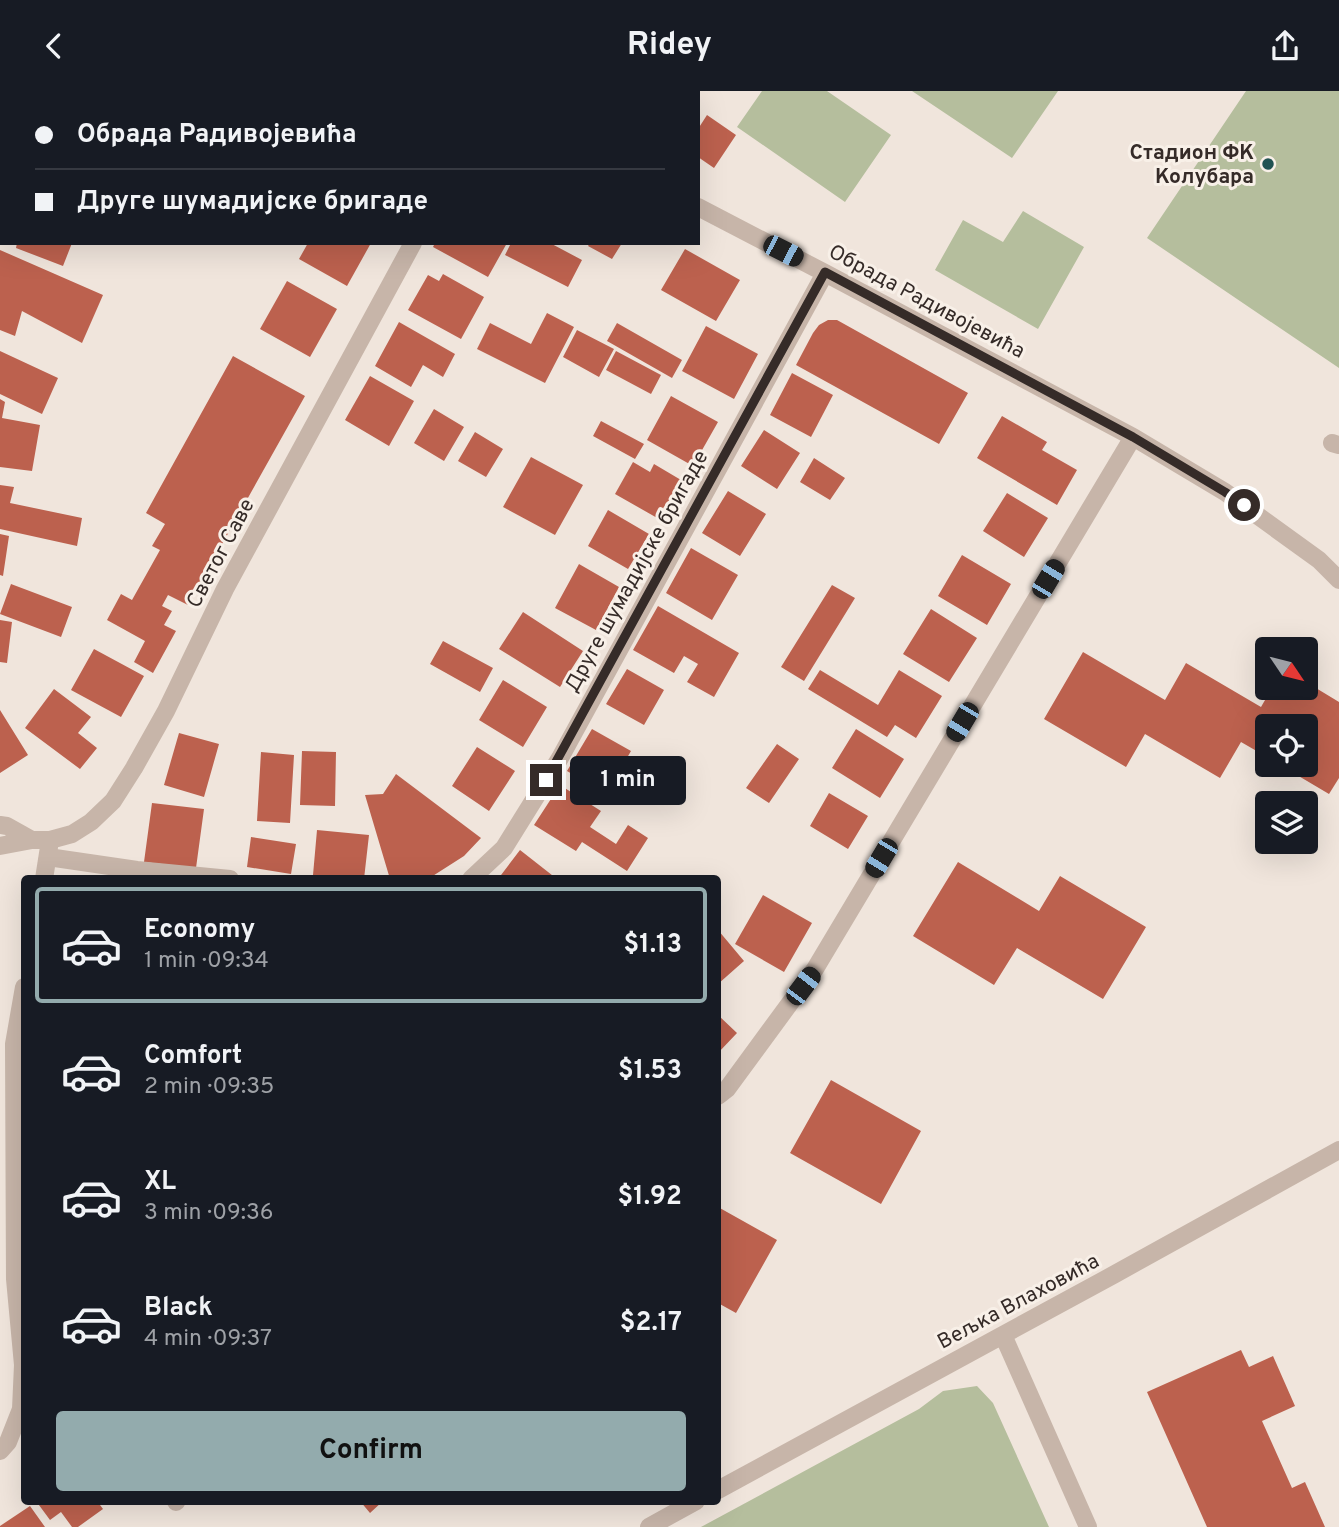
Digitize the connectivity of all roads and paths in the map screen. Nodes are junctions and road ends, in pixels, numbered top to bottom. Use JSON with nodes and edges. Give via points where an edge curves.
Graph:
{"nodes":[{"id":1,"x":700,"y":208,"type":"edge"},
{"id":2,"x":411,"y":245,"type":"edge"},
{"id":3,"x":825,"y":272,"type":"junction"},
{"id":4,"x":1133,"y":437,"type":"junction"},
{"id":5,"x":1339,"y":580,"type":"edge"},
{"id":6,"x":0,"y":825,"type":"edge"},
{"id":7,"x":43,"y":845,"type":"junction"},
{"id":8,"x":0,"y":846,"type":"edge"},
{"id":9,"x":44,"y":875,"type":"edge"},
{"id":10,"x":189,"y":875,"type":"edge"},
{"id":11,"x":475,"y":875,"type":"edge"},
{"id":12,"x":21,"y":1005,"type":"edge"},
{"id":13,"x":721,"y":1094,"type":"edge"},
{"id":14,"x":1339,"y":1150,"type":"edge"},
{"id":15,"x":1003,"y":1335,"type":"junction"},
{"id":16,"x":21,"y":1344,"type":"edge"},
{"id":17,"x":21,"y":1409,"type":"edge"},
{"id":18,"x":0,"y":1451,"type":"edge"},
{"id":19,"x":721,"y":1488,"type":"edge"},
{"id":20,"x":689,"y":1505,"type":"edge"},
{"id":21,"x":649,"y":1527,"type":"edge"},
{"id":22,"x":1088,"y":1527,"type":"edge"}],
"edges":[{"from":1,"to":3,"type":"street","name":"Обрада Радивојевића"},
{"from":2,"to":7,"type":"street","name":"Светог Саве","via":[[134,768],[113,801],[90,822]]},
{"from":3,"to":4,"type":"street","name":"Обрада Радивојевића"},
{"from":3,"to":11,"type":"street","name":"Друге шумадијске бригаде","via":[[560,758],[504,848]]},
{"from":4,"to":5,"type":"street","name":"Обрада Радивојевића","via":[[1225,492],[1319,560]]},
{"from":4,"to":13,"type":"street","via":[[815,969]]},
{"from":6,"to":7,"type":"street"},
{"from":7,"to":8,"type":"street"},
{"from":7,"to":9,"type":"street"},
{"from":7,"to":10,"type":"street","via":[[137,870]]},
{"from":12,"to":16,"type":"street","via":[[14,1044],[15,1279]]},
{"from":14,"to":15,"type":"street","name":"Вељка Влаховића"},
{"from":15,"to":19,"type":"street","name":"Вељка Влаховића"},
{"from":15,"to":22,"type":"street"},
{"from":17,"to":18,"type":"street"},
{"from":20,"to":21,"type":"street"}]}
